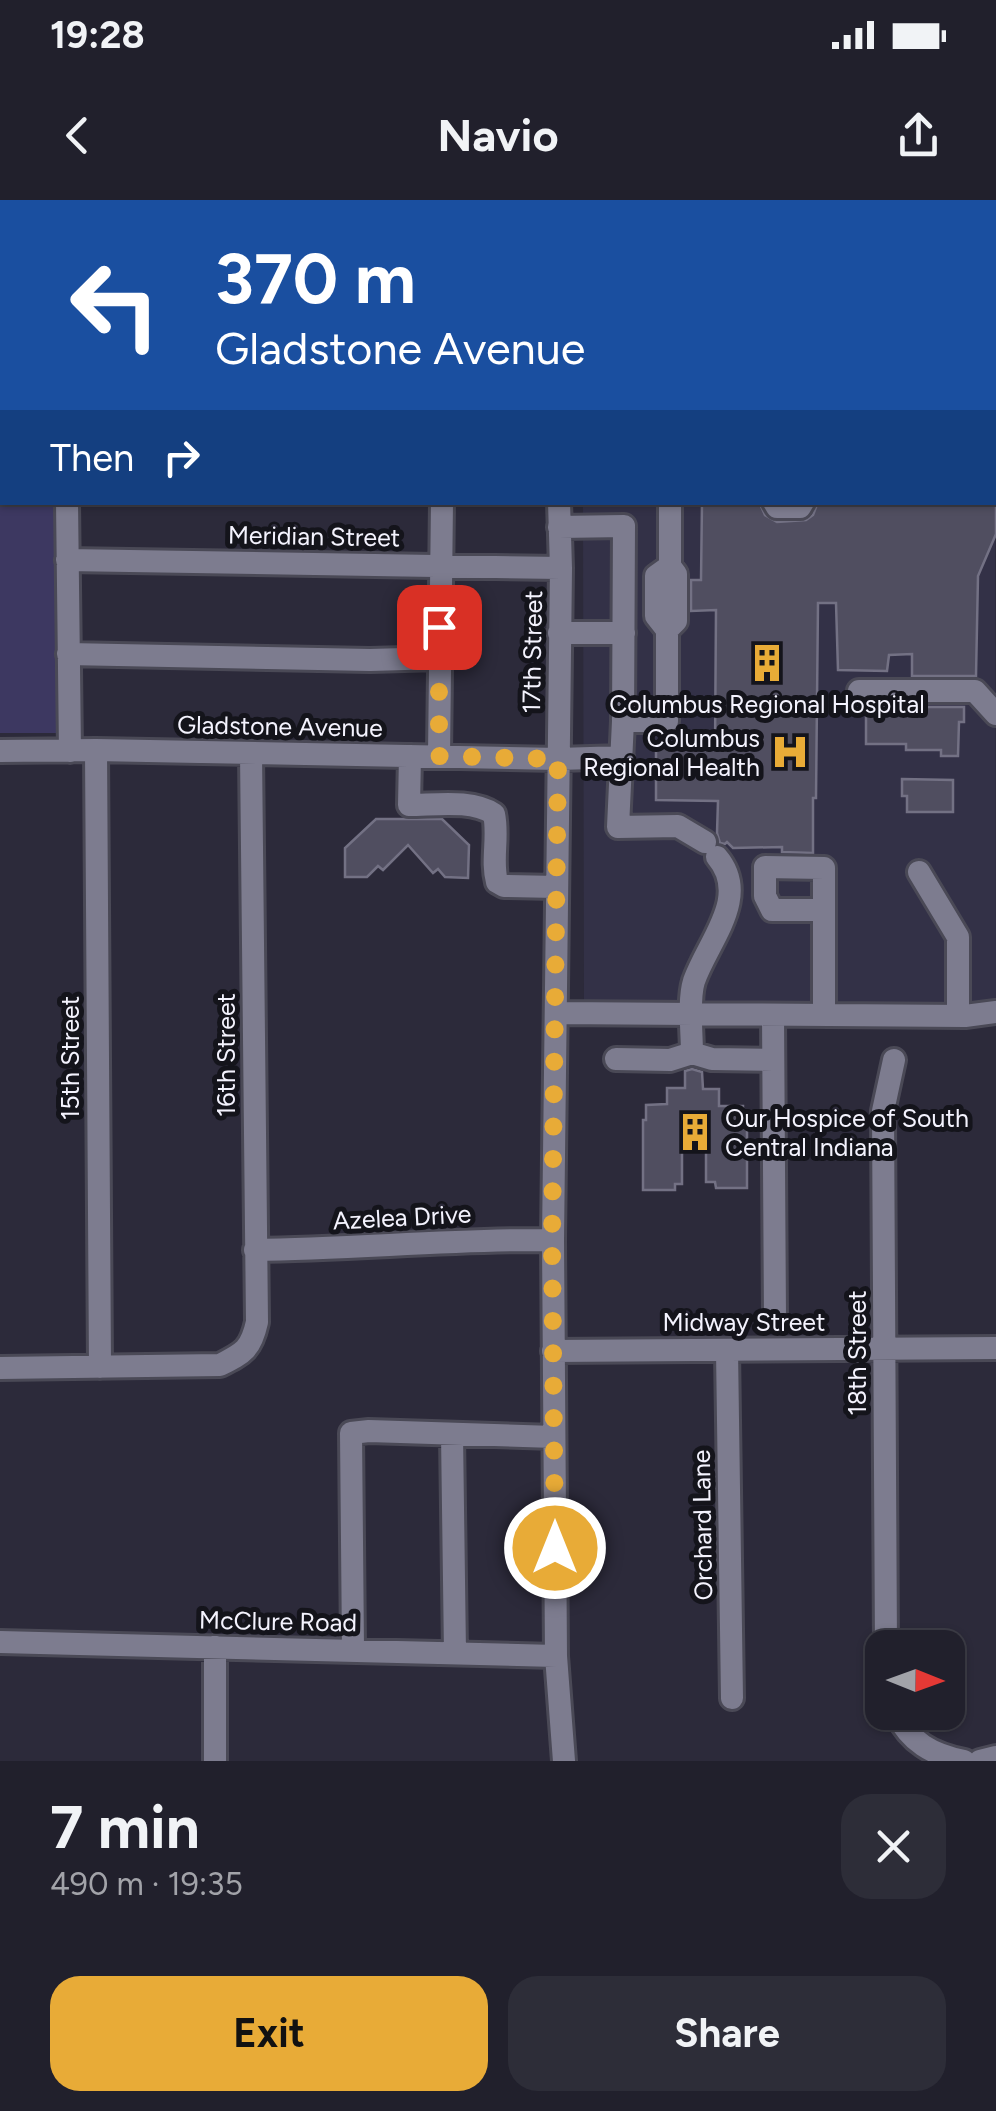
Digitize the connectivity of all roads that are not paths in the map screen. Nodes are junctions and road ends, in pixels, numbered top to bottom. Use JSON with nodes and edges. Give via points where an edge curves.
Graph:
{"nodes":[{"id":1,"x":67,"y":505,"type":"edge"},
{"id":2,"x":442,"y":505,"type":"edge"},
{"id":3,"x":559,"y":505,"type":"edge"},
{"id":4,"x":625,"y":505,"type":"edge"},
{"id":5,"x":670,"y":505,"type":"edge"},
{"id":6,"x":776,"y":505,"type":"edge"},
{"id":7,"x":802,"y":505,"type":"edge"},
{"id":8,"x":559,"y":526,"type":"junction"},
{"id":9,"x":624,"y":526,"type":"junction"},
{"id":10,"x":67,"y":560,"type":"junction"},
{"id":11,"x":440,"y":566,"type":"junction"},
{"id":12,"x":560,"y":568,"type":"junction"},
{"id":13,"x":624,"y":633,"type":"junction"},
{"id":14,"x":560,"y":634,"type":"junction"},
{"id":15,"x":68,"y":654,"type":"junction"},
{"id":16,"x":439,"y":658,"type":"junction"},
{"id":17,"x":858,"y":692,"type":"dead end"},
{"id":18,"x":996,"y":714,"type":"edge"},
{"id":19,"x":623,"y":721,"type":"junction"},
{"id":20,"x":0,"y":750,"type":"edge"},
{"id":21,"x":96,"y":750,"type":"junction"},
{"id":22,"x":70,"y":751,"type":"junction"},
{"id":23,"x":252,"y":753,"type":"junction"},
{"id":24,"x":410,"y":756,"type":"junction"},
{"id":25,"x":439,"y":756,"type":"junction"},
{"id":26,"x":622,"y":757,"type":"junction"},
{"id":27,"x":558,"y":759,"type":"junction"},
{"id":28,"x":919,"y":872,"type":"dead end"},
{"id":29,"x":557,"y":887,"type":"junction"},
{"id":30,"x":824,"y":910,"type":"dead end"},
{"id":31,"x":996,"y":1012,"type":"edge"},
{"id":32,"x":556,"y":1013,"type":"junction"},
{"id":33,"x":692,"y":1014,"type":"junction"},
{"id":34,"x":772,"y":1015,"type":"junction"},
{"id":35,"x":824,"y":1015,"type":"junction"},
{"id":36,"x":958,"y":1016,"type":"junction"},
{"id":37,"x":692,"y":1053,"type":"junction"},
{"id":38,"x":616,"y":1060,"type":"dead end"},
{"id":39,"x":773,"y":1060,"type":"junction"},
{"id":40,"x":894,"y":1060,"type":"dead end"},
{"id":41,"x":552,"y":1240,"type":"junction"},
{"id":42,"x":256,"y":1250,"type":"junction"},
{"id":43,"x":775,"y":1318,"type":"dead end"},
{"id":44,"x":885,"y":1348,"type":"junction"},
{"id":45,"x":996,"y":1348,"type":"edge"},
{"id":46,"x":727,"y":1350,"type":"junction"},
{"id":47,"x":554,"y":1351,"type":"junction"},
{"id":48,"x":100,"y":1366,"type":"junction"},
{"id":49,"x":0,"y":1368,"type":"edge"},
{"id":50,"x":452,"y":1434,"type":"junction"},
{"id":51,"x":554,"y":1437,"type":"junction"},
{"id":52,"x":886,"y":1630,"type":"edge"},
{"id":53,"x":0,"y":1642,"type":"edge"},
{"id":54,"x":215,"y":1648,"type":"junction"},
{"id":55,"x":354,"y":1649,"type":"junction"},
{"id":56,"x":455,"y":1652,"type":"junction"},
{"id":57,"x":556,"y":1656,"type":"junction"},
{"id":58,"x":732,"y":1698,"type":"dead end"},
{"id":59,"x":907,"y":1730,"type":"edge"},
{"id":60,"x":996,"y":1758,"type":"edge"},
{"id":61,"x":215,"y":1761,"type":"edge"},
{"id":62,"x":564,"y":1761,"type":"edge"},
{"id":63,"x":964,"y":1761,"type":"edge"},
{"id":64,"x":980,"y":1761,"type":"edge"}],
"edges":[{"from":1,"to":10,"type":"street"},
{"from":2,"to":11,"type":"street"},
{"from":3,"to":8,"type":"street","name":"17th Street"},
{"from":4,"to":9,"type":"street"},
{"from":5,"to":19,"type":"street","via":[[670,566],[656,576],[656,616],[668,630],[667,720]]},
{"from":6,"to":7,"type":"street"},
{"from":8,"to":9,"type":"street"},
{"from":8,"to":12,"type":"street","name":"17th Street"},
{"from":9,"to":13,"type":"street"},
{"from":10,"to":11,"type":"street","name":"Meridian Street"},
{"from":10,"to":15,"type":"street"},
{"from":11,"to":12,"type":"street","name":"Meridian Street"},
{"from":11,"to":16,"type":"street"},
{"from":12,"to":14,"type":"street","name":"17th Street"},
{"from":13,"to":14,"type":"street"},
{"from":13,"to":19,"type":"street"},
{"from":14,"to":27,"type":"street","name":"17th Street"},
{"from":15,"to":16,"type":"street"},
{"from":15,"to":22,"type":"street"},
{"from":16,"to":25,"type":"street"},
{"from":17,"to":18,"type":"street","via":[[974,691]]},
{"from":19,"to":26,"type":"street"},
{"from":20,"to":22,"type":"street","name":"Gladstone Avenue"},
{"from":21,"to":22,"type":"street","name":"Gladstone Avenue"},
{"from":21,"to":23,"type":"street","name":"Gladstone Avenue"},
{"from":21,"to":48,"type":"street","name":"15th Street"},
{"from":23,"to":24,"type":"street","name":"Gladstone Avenue"},
{"from":23,"to":42,"type":"street","name":"16th Street"},
{"from":24,"to":25,"type":"street","name":"Gladstone Avenue"},
{"from":24,"to":29,"type":"street","via":[[409,805],[485,808],[496,826],[497,882]]},
{"from":25,"to":27,"type":"street","name":"Gladstone Avenue"},
{"from":26,"to":27,"type":"street","name":"Gladstone Avenue"},
{"from":26,"to":33,"type":"street","via":[[618,827],[678,826],[726,868],[725,916],[693,985]]},
{"from":27,"to":29,"type":"street","name":"17th Street"},
{"from":28,"to":36,"type":"street","via":[[958,937]]},
{"from":29,"to":32,"type":"street","name":"17th Street"},
{"from":30,"to":35,"type":"street"},
{"from":31,"to":36,"type":"street"},
{"from":32,"to":33,"type":"street"},
{"from":32,"to":41,"type":"street","name":"17th Street"},
{"from":33,"to":34,"type":"street"},
{"from":33,"to":37,"type":"street"},
{"from":34,"to":35,"type":"street"},
{"from":34,"to":39,"type":"street"},
{"from":35,"to":36,"type":"street"},
{"from":37,"to":38,"type":"street"},
{"from":37,"to":39,"type":"street"},
{"from":39,"to":43,"type":"street"},
{"from":40,"to":44,"type":"street","name":"18th Street","via":[[883,1112]]},
{"from":41,"to":42,"type":"street","name":"Azelea Drive"},
{"from":41,"to":47,"type":"street","name":"17th Street"},
{"from":42,"to":48,"type":"street","name":"16th Street","via":[[256,1322],[242,1353],[220,1365]]},
{"from":44,"to":45,"type":"street","name":"Midway Street"},
{"from":44,"to":46,"type":"street","name":"Midway Street"},
{"from":44,"to":52,"type":"street","name":"18th Street"},
{"from":46,"to":47,"type":"street","name":"Midway Street"},
{"from":46,"to":58,"type":"street","name":"Orchard Lane"},
{"from":47,"to":51,"type":"street","name":"17th Street"},
{"from":48,"to":49,"type":"street"},
{"from":50,"to":51,"type":"street"},
{"from":50,"to":55,"type":"street","via":[[352,1433]]},
{"from":50,"to":56,"type":"street"},
{"from":51,"to":57,"type":"street","name":"17th Street"},
{"from":53,"to":54,"type":"street","name":"McClure Road"},
{"from":54,"to":55,"type":"street","name":"McClure Road"},
{"from":54,"to":61,"type":"street"},
{"from":55,"to":56,"type":"street","name":"McClure Road"},
{"from":56,"to":57,"type":"street","name":"McClure Road"},
{"from":57,"to":62,"type":"street","name":"17th Street"},
{"from":59,"to":63,"type":"street","via":[[940,1756]]},
{"from":60,"to":64,"type":"street"}]}
